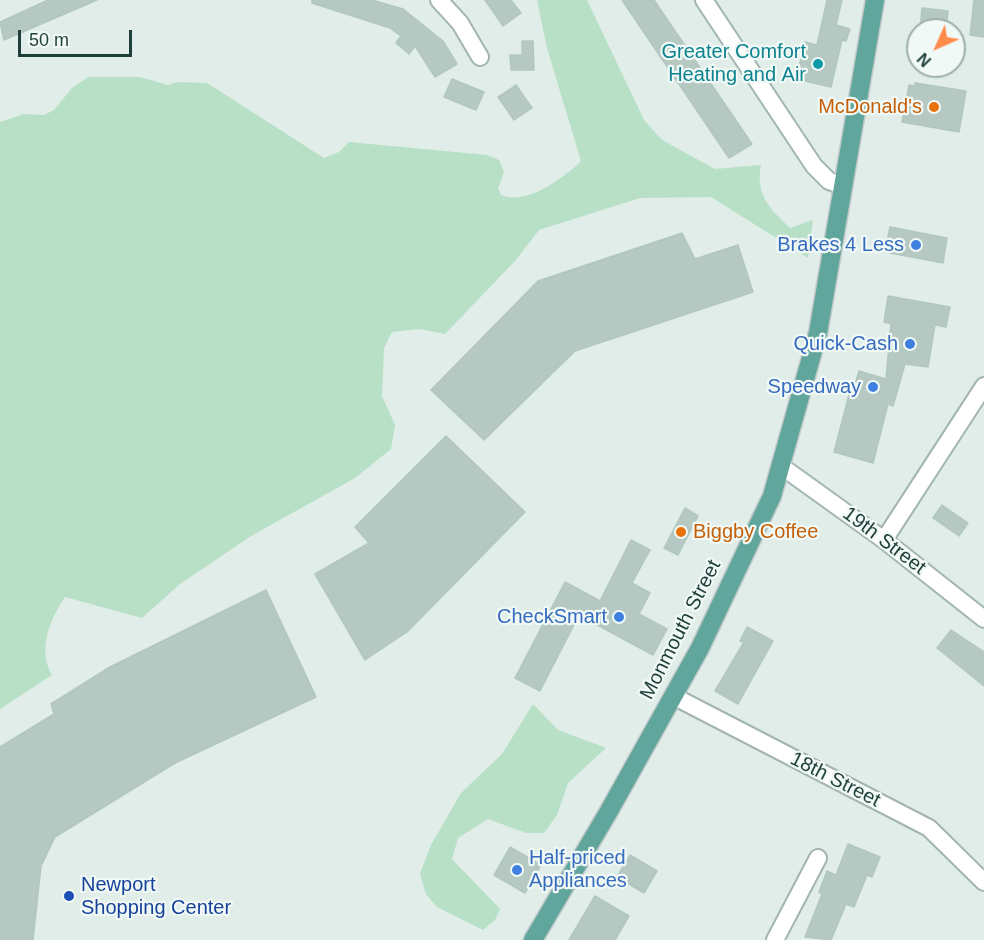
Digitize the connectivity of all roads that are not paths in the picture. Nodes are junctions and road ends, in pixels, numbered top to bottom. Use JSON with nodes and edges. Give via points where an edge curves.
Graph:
{"nodes":[{"id":1,"x":439,"y":0,"type":"edge"},
{"id":2,"x":704,"y":0,"type":"edge"},
{"id":3,"x":878,"y":2,"type":"edge"},
{"id":4,"x":480,"y":57,"type":"dead end"},
{"id":5,"x":843,"y":186,"type":"junction"},
{"id":6,"x":984,"y":386,"type":"edge"},
{"id":7,"x":781,"y":466,"type":"junction"},
{"id":8,"x":884,"y":540,"type":"junction"},
{"id":9,"x":984,"y":619,"type":"edge"},
{"id":10,"x":673,"y":696,"type":"junction"},
{"id":11,"x":818,"y":858,"type":"dead end"},
{"id":12,"x":984,"y":882,"type":"edge"},
{"id":13,"x":563,"y":891,"type":"junction"},
{"id":14,"x":533,"y":940,"type":"edge"},
{"id":15,"x":548,"y":940,"type":"edge"},
{"id":16,"x":775,"y":940,"type":"edge"}],
"edges":[{"from":1,"to":4,"type":"street","via":[[460,23]]},
{"from":2,"to":5,"type":"street","via":[[814,166],[829,181]]},
{"from":3,"to":5,"type":"main road","name":"Monmouth Street"},
{"from":5,"to":7,"type":"main road","name":"Monmouth Street","via":[[818,333]]},
{"from":6,"to":8,"type":"street"},
{"from":7,"to":8,"type":"street","name":"19th Street"},
{"from":7,"to":10,"type":"main road","name":"Monmouth Street","via":[[766,511]]},
{"from":8,"to":9,"type":"street","name":"19th Street"},
{"from":10,"to":12,"type":"street","name":"18th Street","via":[[929,828]]},
{"from":10,"to":13,"type":"main road","name":"Monmouth Street"},
{"from":11,"to":16,"type":"street"},
{"from":13,"to":14,"type":"main road","name":"Monmouth Street"},
{"from":13,"to":15,"type":"main road","via":[[563,913]]}]}
